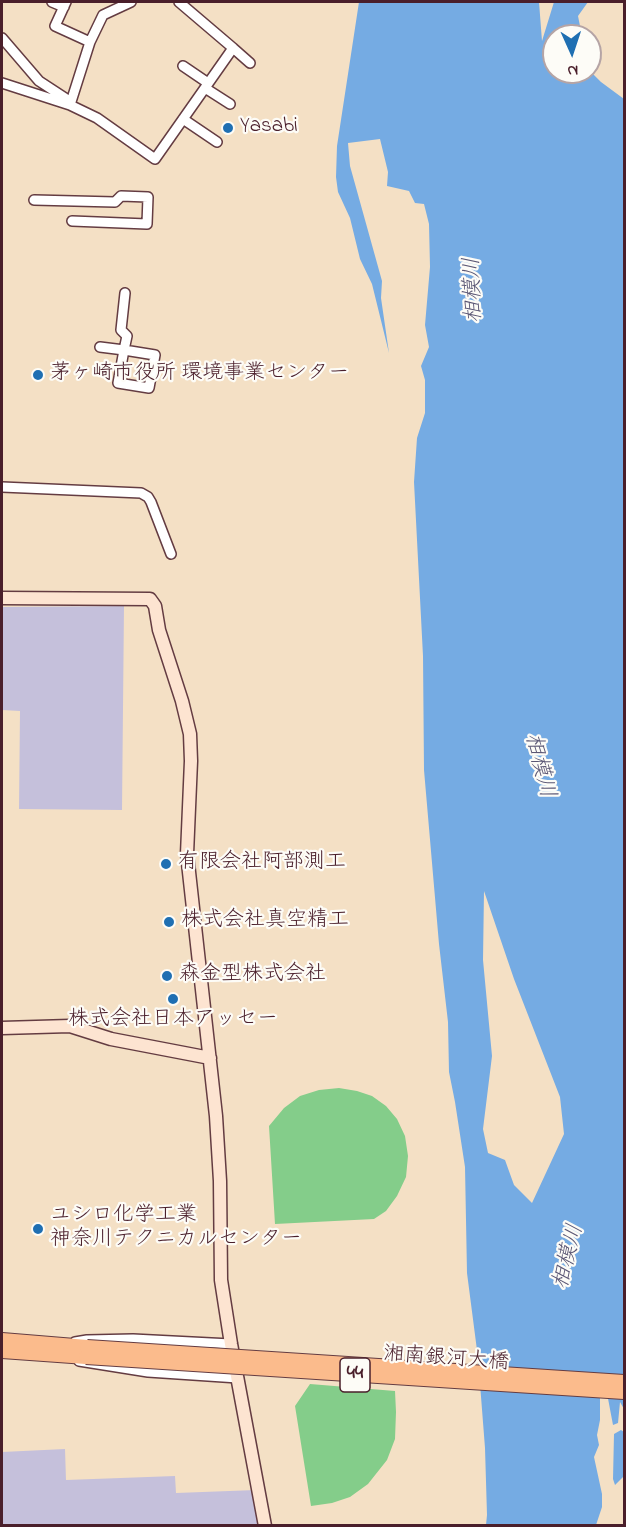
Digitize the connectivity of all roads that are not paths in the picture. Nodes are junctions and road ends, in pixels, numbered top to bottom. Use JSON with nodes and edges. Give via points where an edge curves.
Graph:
{"nodes":[{"id":1,"x":52,"y":2,"type":"edge"},
{"id":2,"x":131,"y":2,"type":"edge"},
{"id":3,"x":179,"y":2,"type":"edge"},
{"id":4,"x":65,"y":4,"type":"edge"},
{"id":5,"x":2,"y":38,"type":"edge"},
{"id":6,"x":90,"y":42,"type":"junction"},
{"id":7,"x":233,"y":48,"type":"junction"},
{"id":8,"x":250,"y":63,"type":"dead end"},
{"id":9,"x":183,"y":66,"type":"dead end"},
{"id":10,"x":2,"y":83,"type":"edge"},
{"id":11,"x":206,"y":85,"type":"junction"},
{"id":12,"x":230,"y":104,"type":"dead end"},
{"id":13,"x":70,"y":105,"type":"junction"},
{"id":14,"x":183,"y":119,"type":"junction"},
{"id":15,"x":217,"y":142,"type":"dead end"},
{"id":16,"x":34,"y":200,"type":"dead end"},
{"id":17,"x":87,"y":202,"type":"junction"},
{"id":18,"x":72,"y":221,"type":"dead end"},
{"id":19,"x":86,"y":222,"type":"junction"},
{"id":20,"x":125,"y":293,"type":"dead end"},
{"id":21,"x":100,"y":346,"type":"dead end"},
{"id":22,"x":124,"y":350,"type":"junction"},
{"id":23,"x":2,"y":487,"type":"edge"},
{"id":24,"x":171,"y":554,"type":"dead end"},
{"id":25,"x":2,"y":598,"type":"edge"},
{"id":26,"x":2,"y":1028,"type":"edge"},
{"id":27,"x":210,"y":1058,"type":"junction"},
{"id":28,"x":2,"y":1340,"type":"edge"},
{"id":29,"x":231,"y":1344,"type":"junction"},
{"id":30,"x":55,"y":1350,"type":"junction"},
{"id":31,"x":2,"y":1351,"type":"edge"},
{"id":32,"x":86,"y":1352,"type":"junction"},
{"id":33,"x":238,"y":1378,"type":"junction"},
{"id":34,"x":624,"y":1382,"type":"edge"},
{"id":35,"x":624,"y":1392,"type":"edge"},
{"id":36,"x":265,"y":1526,"type":"edge"}],
"edges":[{"from":1,"to":4,"type":"street"},
{"from":2,"to":6,"type":"street","via":[[103,15]]},
{"from":3,"to":7,"type":"street"},
{"from":4,"to":6,"type":"street","via":[[55,26]]},
{"from":5,"to":13,"type":"street","via":[[39,81]]},
{"from":6,"to":13,"type":"street"},
{"from":7,"to":8,"type":"street"},
{"from":7,"to":11,"type":"street"},
{"from":9,"to":11,"type":"street"},
{"from":10,"to":13,"type":"street"},
{"from":11,"to":12,"type":"street"},
{"from":11,"to":14,"type":"street"},
{"from":13,"to":14,"type":"street","via":[[98,118],[155,159]]},
{"from":14,"to":15,"type":"street"},
{"from":16,"to":17,"type":"street"},
{"from":17,"to":19,"type":"street"},
{"from":17,"to":19,"type":"street","via":[[115,202],[121,196],[148,197],[147,224]]},
{"from":18,"to":19,"type":"street"},
{"from":20,"to":22,"type":"street","via":[[121,330],[127,336]]},
{"from":21,"to":22,"type":"street"},
{"from":22,"to":22,"type":"street","via":[[118,383],[149,388],[155,355]]},
{"from":23,"to":24,"type":"street","via":[[141,493],[151,502]]},
{"from":25,"to":27,"type":"street","via":[[150,599],[155,606],[190,734],[187,854]]},
{"from":26,"to":27,"type":"street","via":[[70,1026],[111,1039]]},
{"from":27,"to":29,"type":"street","via":[[220,1181],[221,1280]]},
{"from":28,"to":30,"type":"main road","number":"44"},
{"from":29,"to":30,"type":"street","via":[[87,1340]]},
{"from":29,"to":33,"type":"street"},
{"from":30,"to":31,"type":"main road","number":"44"},
{"from":30,"to":32,"type":"main road","number":"44"},
{"from":30,"to":33,"type":"street","via":[[91,1364]]},
{"from":32,"to":34,"type":"main road","name":"湘南銀河大橋","number":"44","bridge":true},
{"from":32,"to":35,"type":"main road","name":"湘南銀河大橋","number":"44","bridge":true},
{"from":33,"to":36,"type":"street"}]}
